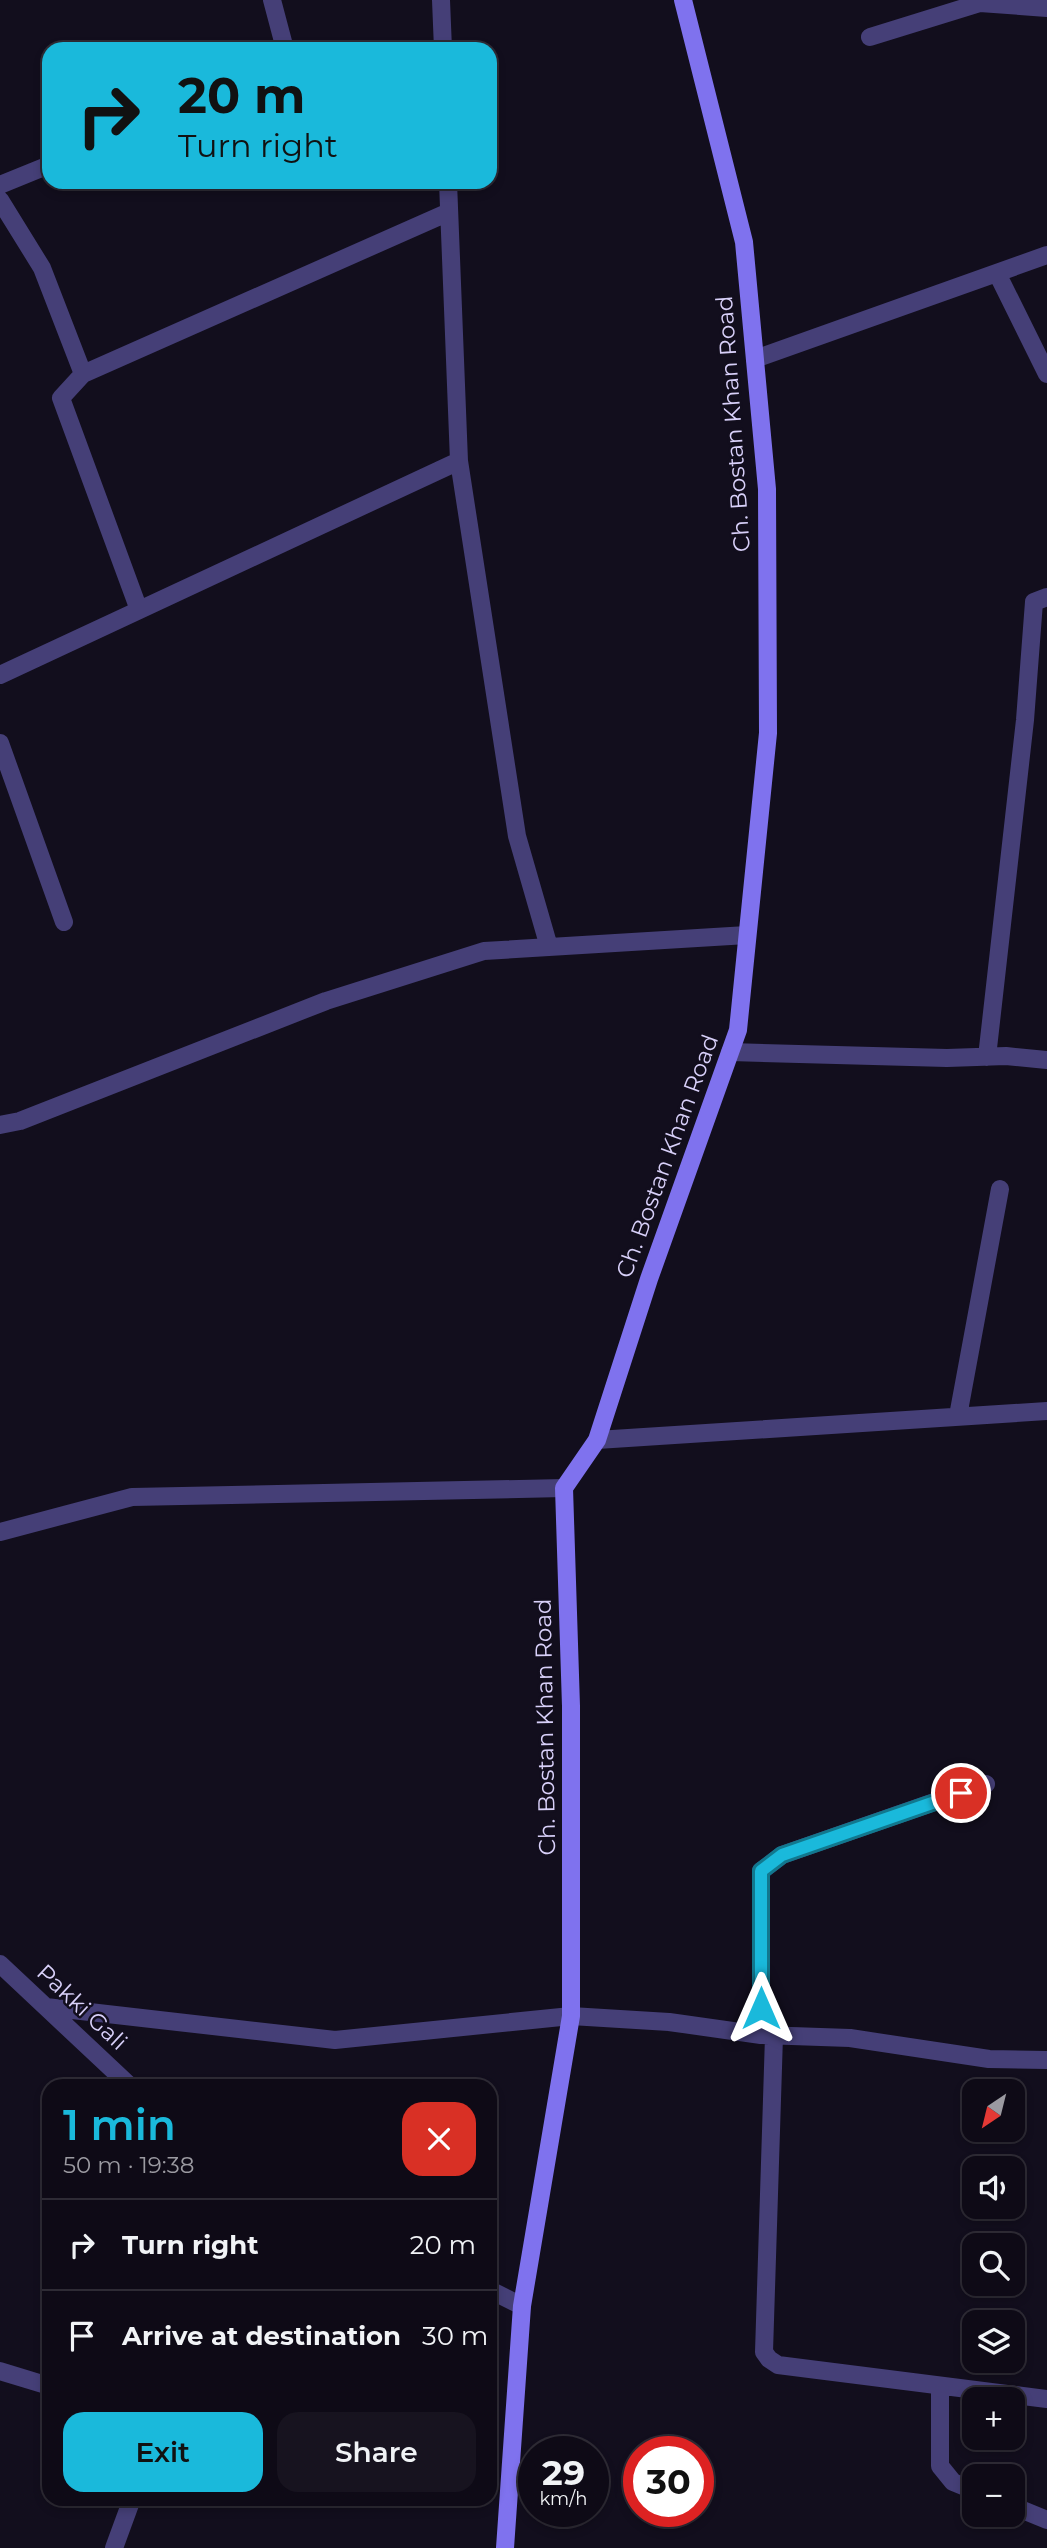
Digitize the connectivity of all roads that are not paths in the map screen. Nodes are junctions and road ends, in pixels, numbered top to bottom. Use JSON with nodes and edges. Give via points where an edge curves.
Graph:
{"nodes":[{"id":1,"x":272,"y":0,"type":"edge"},
{"id":2,"x":441,"y":0,"type":"edge"},
{"id":3,"x":683,"y":0,"type":"edge"},
{"id":4,"x":1047,"y":8,"type":"edge"},
{"id":5,"x":870,"y":37,"type":"dead end"},
{"id":6,"x":283,"y":42,"type":"edge"},
{"id":7,"x":443,"y":42,"type":"edge"},
{"id":8,"x":42,"y":168,"type":"edge"},
{"id":9,"x":0,"y":185,"type":"edge"},
{"id":10,"x":448,"y":189,"type":"edge"},
{"id":11,"x":0,"y":200,"type":"edge"},
{"id":12,"x":449,"y":212,"type":"junction"},
{"id":13,"x":1047,"y":256,"type":"edge"},
{"id":14,"x":997,"y":273,"type":"junction"},
{"id":15,"x":755,"y":359,"type":"junction"},
{"id":16,"x":83,"y":373,"type":"junction"},
{"id":17,"x":1047,"y":374,"type":"edge"},
{"id":18,"x":459,"y":461,"type":"junction"},
{"id":19,"x":1047,"y":597,"type":"edge"},
{"id":20,"x":139,"y":610,"type":"junction"},
{"id":21,"x":0,"y":675,"type":"edge"},
{"id":22,"x":0,"y":743,"type":"edge"},
{"id":23,"x":64,"y":922,"type":"dead end"},
{"id":24,"x":747,"y":935,"type":"junction"},
{"id":25,"x":549,"y":947,"type":"junction"},
{"id":26,"x":730,"y":1052,"type":"junction"},
{"id":27,"x":987,"y":1057,"type":"junction"},
{"id":28,"x":1047,"y":1060,"type":"edge"},
{"id":29,"x":0,"y":1125,"type":"edge"},
{"id":30,"x":1000,"y":1189,"type":"dead end"},
{"id":31,"x":1047,"y":1410,"type":"edge"},
{"id":32,"x":958,"y":1416,"type":"junction"},
{"id":33,"x":597,"y":1440,"type":"junction"},
{"id":34,"x":564,"y":1488,"type":"junction"},
{"id":35,"x":0,"y":1532,"type":"edge"},
{"id":36,"x":986,"y":1784,"type":"dead end"},
{"id":37,"x":0,"y":1964,"type":"edge"},
{"id":38,"x":46,"y":2007,"type":"junction"},
{"id":39,"x":571,"y":2015,"type":"junction"},
{"id":40,"x":768,"y":2036,"type":"junction"},
{"id":41,"x":1047,"y":2060,"type":"edge"},
{"id":42,"x":123,"y":2079,"type":"edge"},
{"id":43,"x":497,"y":2294,"type":"edge"},
{"id":44,"x":522,"y":2306,"type":"junction"},
{"id":45,"x":0,"y":2371,"type":"edge"},
{"id":46,"x":42,"y":2384,"type":"edge"},
{"id":47,"x":940,"y":2387,"type":"junction"},
{"id":48,"x":1047,"y":2399,"type":"edge"},
{"id":49,"x":962,"y":2486,"type":"edge"},
{"id":50,"x":129,"y":2506,"type":"edge"},
{"id":51,"x":1025,"y":2511,"type":"edge"},
{"id":52,"x":1047,"y":2520,"type":"edge"},
{"id":53,"x":114,"y":2548,"type":"edge"},
{"id":54,"x":505,"y":2548,"type":"edge"}],
"edges":[{"from":1,"to":6,"type":"street"},
{"from":2,"to":7,"type":"street"},
{"from":3,"to":15,"type":"main road","name":"Ch. Bostan Khan Road","via":[[744,242]]},
{"from":4,"to":5,"type":"street","via":[[980,3]]},
{"from":8,"to":9,"type":"street"},
{"from":10,"to":12,"type":"street"},
{"from":11,"to":16,"type":"street","via":[[42,268]]},
{"from":12,"to":16,"type":"street"},
{"from":12,"to":18,"type":"street"},
{"from":13,"to":14,"type":"street"},
{"from":14,"to":15,"type":"street"},
{"from":14,"to":17,"type":"street"},
{"from":15,"to":24,"type":"main road","name":"Ch. Bostan Khan Road","via":[[767,489],[768,733]]},
{"from":16,"to":20,"type":"street","via":[[61,398]]},
{"from":18,"to":20,"type":"street"},
{"from":18,"to":25,"type":"street","via":[[517,836]]},
{"from":19,"to":27,"type":"street","via":[[1034,602],[1026,720]]},
{"from":20,"to":21,"type":"street"},
{"from":22,"to":23,"type":"street"},
{"from":24,"to":25,"type":"street"},
{"from":24,"to":26,"type":"main road","name":"Ch. Bostan Khan Road","via":[[738,1030]]},
{"from":25,"to":29,"type":"street","via":[[484,951],[326,1000]]},
{"from":26,"to":27,"type":"street"},
{"from":26,"to":33,"type":"main road","name":"Ch. Bostan Khan Road"},
{"from":27,"to":28,"type":"street"},
{"from":30,"to":32,"type":"street"},
{"from":31,"to":32,"type":"street"},
{"from":32,"to":33,"type":"street"},
{"from":33,"to":34,"type":"main road","name":"Ch. Bostan Khan Road"},
{"from":34,"to":35,"type":"street","via":[[132,1497]]},
{"from":34,"to":39,"type":"main road","name":"Ch. Bostan Khan Road","via":[[571,1706]]},
{"from":36,"to":40,"type":"street","via":[[782,1855],[761,1871]]},
{"from":37,"to":38,"type":"street","name":"Pakki Gali"},
{"from":38,"to":39,"type":"street","via":[[335,2040]]},
{"from":38,"to":42,"type":"street","name":"Pakki Gali"},
{"from":39,"to":40,"type":"street"},
{"from":39,"to":44,"type":"main road","name":"Ch. Bostan Khan Road"},
{"from":40,"to":41,"type":"street","via":[[850,2038],[989,2059]]},
{"from":40,"to":47,"type":"street","via":[[764,2352],[778,2365]]},
{"from":43,"to":44,"type":"street"},
{"from":44,"to":54,"type":"main road","name":"Ch. Bostan Khan Road"},
{"from":45,"to":46,"type":"street"},
{"from":47,"to":48,"type":"street"},
{"from":47,"to":49,"type":"street","via":[[940,2466]]},
{"from":50,"to":53,"type":"street"},
{"from":51,"to":52,"type":"street"}]}
